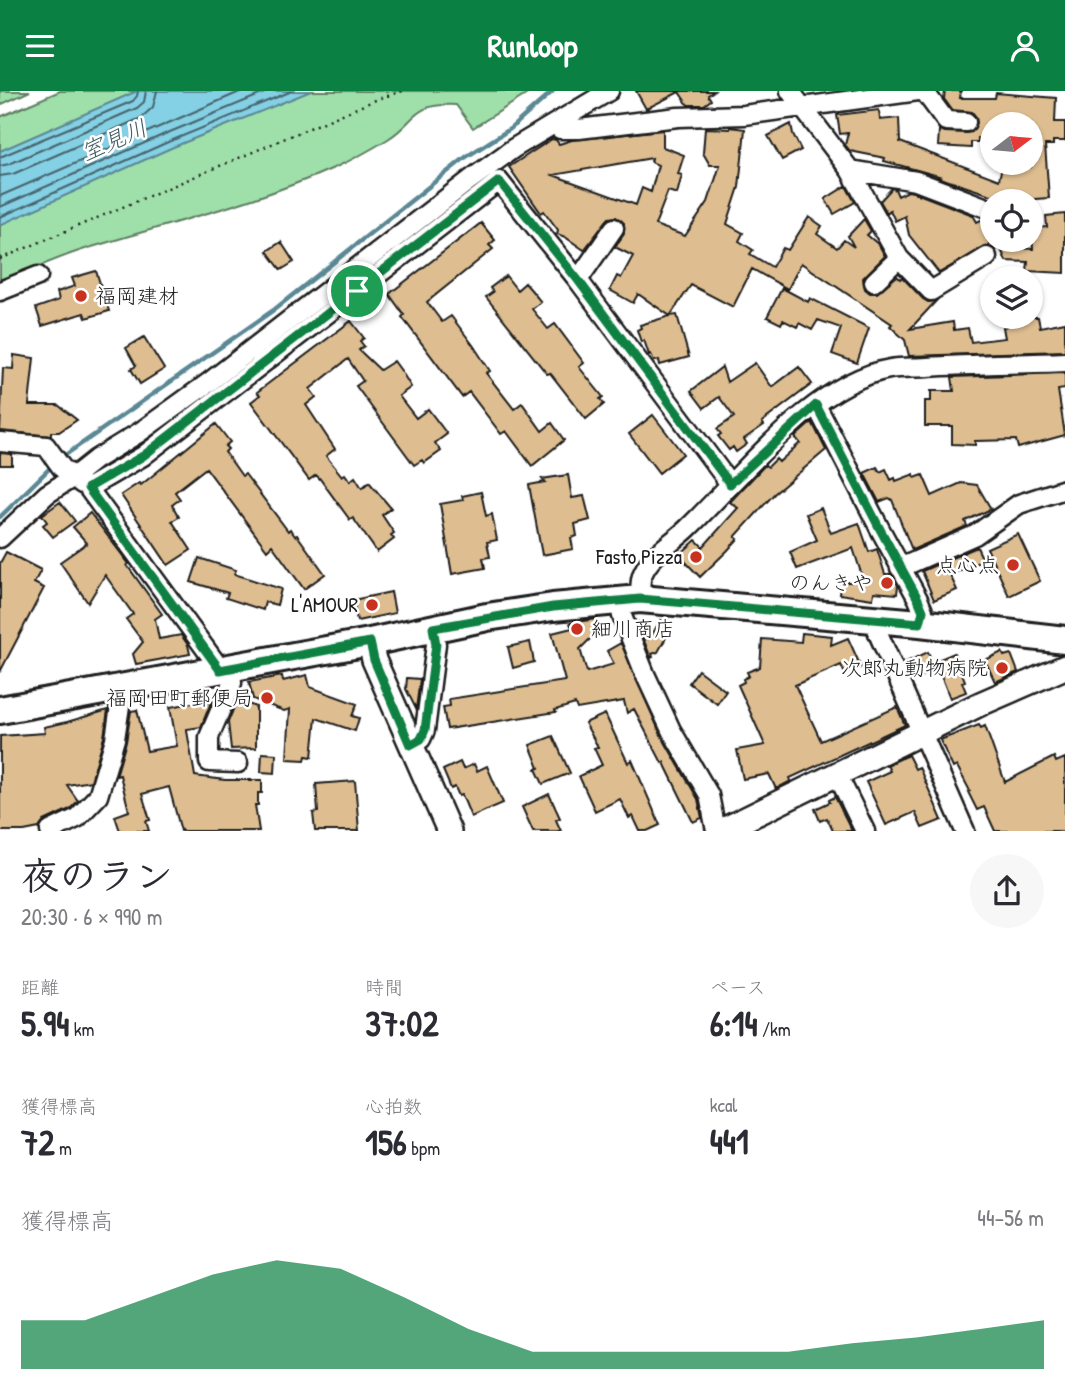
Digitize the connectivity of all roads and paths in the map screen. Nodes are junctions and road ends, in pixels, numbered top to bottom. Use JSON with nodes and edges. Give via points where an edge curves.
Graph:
{"nodes":[{"id":1,"x":403,"y":91,"type":"edge"},
{"id":2,"x":609,"y":91,"type":"edge"},
{"id":3,"x":790,"y":91,"type":"edge"},
{"id":4,"x":918,"y":91,"type":"edge"},
{"id":5,"x":924,"y":91,"type":"edge"},
{"id":6,"x":802,"y":108,"type":"junction"},
{"id":7,"x":966,"y":122,"type":"dead end"},
{"id":8,"x":556,"y":124,"type":"junction"},
{"id":9,"x":849,"y":170,"type":"junction"},
{"id":10,"x":980,"y":205,"type":"edge"},
{"id":11,"x":614,"y":228,"type":"dead end"},
{"id":12,"x":987,"y":257,"type":"dead end"},
{"id":13,"x":899,"y":258,"type":"junction"},
{"id":14,"x":0,"y":259,"type":"edge"},
{"id":15,"x":37,"y":276,"type":"dead end"},
{"id":16,"x":578,"y":280,"type":"junction"},
{"id":17,"x":874,"y":282,"type":"dead end"},
{"id":18,"x":0,"y":291,"type":"edge"},
{"id":19,"x":1065,"y":362,"type":"edge"},
{"id":20,"x":816,"y":405,"type":"junction"},
{"id":21,"x":0,"y":442,"type":"edge"},
{"id":22,"x":67,"y":473,"type":"junction"},
{"id":23,"x":730,"y":484,"type":"junction"},
{"id":24,"x":88,"y":488,"type":"junction"},
{"id":25,"x":1065,"y":489,"type":"edge"},
{"id":26,"x":0,"y":538,"type":"edge"},
{"id":27,"x":900,"y":568,"type":"junction"},
{"id":28,"x":630,"y":600,"type":"junction"},
{"id":29,"x":876,"y":619,"type":"junction"},
{"id":30,"x":920,"y":623,"type":"junction"},
{"id":31,"x":433,"y":628,"type":"junction"},
{"id":32,"x":1065,"y":640,"type":"edge"},
{"id":33,"x":370,"y":642,"type":"junction"},
{"id":34,"x":1065,"y":667,"type":"edge"},
{"id":35,"x":226,"y":669,"type":"junction"},
{"id":36,"x":123,"y":686,"type":"junction"},
{"id":37,"x":0,"y":710,"type":"edge"},
{"id":38,"x":921,"y":734,"type":"junction"},
{"id":39,"x":410,"y":745,"type":"junction"},
{"id":40,"x":238,"y":763,"type":"dead end"},
{"id":41,"x":837,"y":774,"type":"junction"},
{"id":42,"x":50,"y":831,"type":"edge"},
{"id":43,"x":449,"y":831,"type":"edge"},
{"id":44,"x":718,"y":831,"type":"edge"},
{"id":45,"x":865,"y":831,"type":"edge"},
{"id":46,"x":965,"y":831,"type":"edge"}],
"edges":[{"from":1,"to":14,"type":"path"},
{"from":2,"to":8,"type":"street"},
{"from":3,"to":6,"type":"street"},
{"from":4,"to":6,"type":"street"},
{"from":5,"to":7,"type":"street","via":[[946,121]]},
{"from":6,"to":8,"type":"street","via":[[579,129],[560,129]]},
{"from":6,"to":9,"type":"street"},
{"from":8,"to":22,"type":"street","via":[[470,180],[140,432]]},
{"from":9,"to":10,"type":"street","via":[[916,181]]},
{"from":9,"to":13,"type":"street"},
{"from":11,"to":16,"type":"street"},
{"from":12,"to":13,"type":"street","via":[[931,291]]},
{"from":13,"to":17,"type":"street"},
{"from":15,"to":18,"type":"street"},
{"from":16,"to":23,"type":"street"},
{"from":16,"to":24,"type":"street","via":[[499,181],[143,456]]},
{"from":19,"to":20,"type":"street","via":[[890,369],[863,378]]},
{"from":20,"to":23,"type":"street"},
{"from":20,"to":27,"type":"street"},
{"from":21,"to":22,"type":"street","via":[[47,446]]},
{"from":22,"to":24,"type":"street"},
{"from":22,"to":26,"type":"street"},
{"from":23,"to":28,"type":"street","via":[[650,562]]},
{"from":24,"to":35,"type":"street"},
{"from":25,"to":27,"type":"street","via":[[1019,504],[975,535]]},
{"from":27,"to":30,"type":"street","via":[[923,611]]},
{"from":28,"to":29,"type":"main road"},
{"from":28,"to":31,"type":"main road","via":[[553,607]]},
{"from":28,"to":44,"type":"street","via":[[622,616],[671,730],[709,795]]},
{"from":29,"to":30,"type":"main road"},
{"from":29,"to":38,"type":"street"},
{"from":30,"to":32,"type":"main road"},
{"from":31,"to":33,"type":"main road"},
{"from":31,"to":39,"type":"street","via":[[436,644],[425,730],[421,739]]},
{"from":33,"to":35,"type":"main road"},
{"from":33,"to":39,"type":"street"},
{"from":34,"to":38,"type":"street"},
{"from":35,"to":36,"type":"main road"},
{"from":35,"to":40,"type":"street","via":[[232,683],[209,737],[209,762]]},
{"from":36,"to":37,"type":"main road"},
{"from":36,"to":42,"type":"street","via":[[115,739],[98,796],[76,818]]},
{"from":38,"to":41,"type":"street"},
{"from":38,"to":46,"type":"street"},
{"from":39,"to":43,"type":"street"},
{"from":41,"to":44,"type":"street"},
{"from":41,"to":45,"type":"street"}]}
